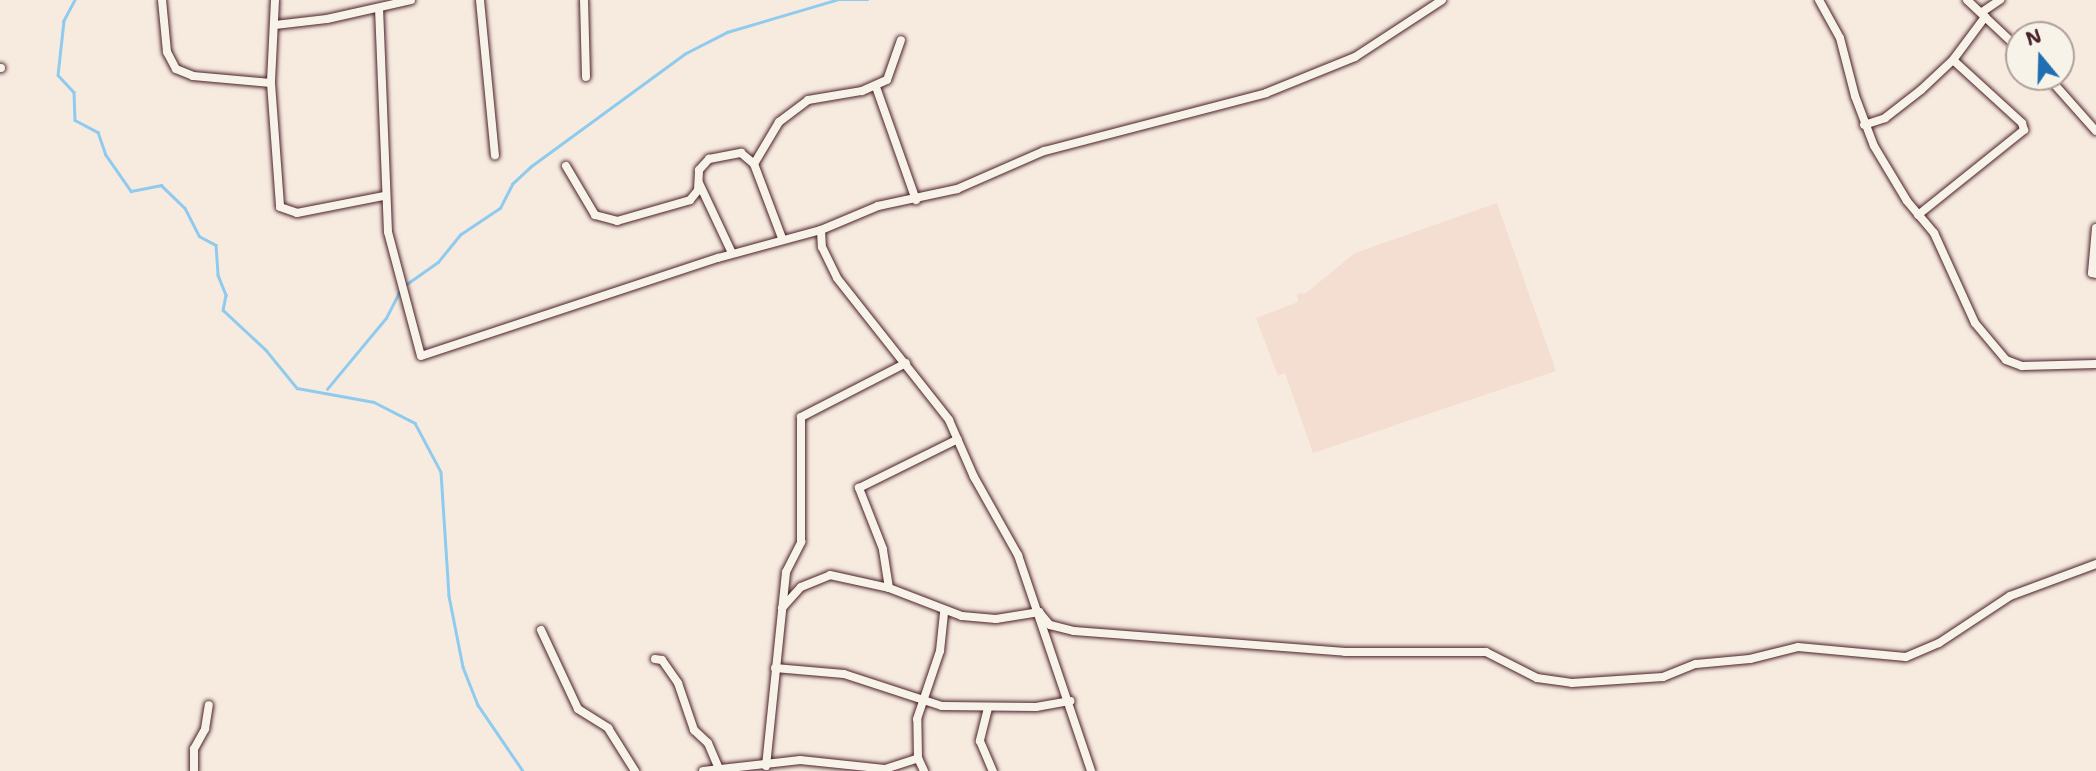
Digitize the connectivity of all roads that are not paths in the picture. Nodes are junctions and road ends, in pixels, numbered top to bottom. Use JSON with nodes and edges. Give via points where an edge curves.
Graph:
{"nodes":[{"id":1,"x":275,"y":0,"type":"edge"},
{"id":2,"x":411,"y":0,"type":"edge"},
{"id":3,"x":480,"y":0,"type":"edge"},
{"id":4,"x":584,"y":0,"type":"edge"},
{"id":5,"x":1442,"y":0,"type":"edge"},
{"id":6,"x":1819,"y":0,"type":"edge"},
{"id":7,"x":1967,"y":0,"type":"edge"},
{"id":8,"x":2000,"y":0,"type":"edge"},
{"id":9,"x":164,"y":2,"type":"edge"},
{"id":10,"x":376,"y":6,"type":"edge"},
{"id":11,"x":1984,"y":14,"type":"junction"},
{"id":12,"x":275,"y":24,"type":"junction"},
{"id":13,"x":2005,"y":35,"type":"edge"},
{"id":14,"x":901,"y":40,"type":"dead end"},
{"id":15,"x":1953,"y":60,"type":"junction"},
{"id":16,"x":586,"y":76,"type":"dead end"},
{"id":17,"x":271,"y":83,"type":"junction"},
{"id":18,"x":876,"y":87,"type":"junction"},
{"id":19,"x":2060,"y":91,"type":"edge"},
{"id":20,"x":1864,"y":125,"type":"junction"},
{"id":21,"x":2096,"y":131,"type":"edge"},
{"id":22,"x":495,"y":155,"type":"dead end"},
{"id":23,"x":754,"y":164,"type":"junction"},
{"id":24,"x":566,"y":166,"type":"dead end"},
{"id":25,"x":699,"y":183,"type":"junction"},
{"id":26,"x":384,"y":196,"type":"junction"},
{"id":27,"x":916,"y":200,"type":"junction"},
{"id":28,"x":1918,"y":215,"type":"junction"},
{"id":29,"x":2096,"y":228,"type":"edge"},
{"id":30,"x":821,"y":230,"type":"junction"},
{"id":31,"x":782,"y":238,"type":"junction"},
{"id":32,"x":733,"y":253,"type":"junction"},
{"id":33,"x":2096,"y":274,"type":"edge"},
{"id":34,"x":906,"y":363,"type":"junction"},
{"id":35,"x":2096,"y":364,"type":"edge"},
{"id":36,"x":958,"y":439,"type":"junction"},
{"id":37,"x":2096,"y":564,"type":"edge"},
{"id":38,"x":889,"y":589,"type":"junction"},
{"id":39,"x":782,"y":608,"type":"junction"},
{"id":40,"x":944,"y":612,"type":"junction"},
{"id":41,"x":1039,"y":612,"type":"junction"},
{"id":42,"x":541,"y":629,"type":"dead end"},
{"id":43,"x":655,"y":659,"type":"dead end"},
{"id":44,"x":775,"y":668,"type":"junction"},
{"id":45,"x":920,"y":701,"type":"junction"},
{"id":46,"x":1070,"y":701,"type":"junction"},
{"id":47,"x":209,"y":705,"type":"dead end"},
{"id":48,"x":988,"y":708,"type":"junction"},
{"id":49,"x":918,"y":758,"type":"junction"},
{"id":50,"x":718,"y":767,"type":"junction"},
{"id":51,"x":760,"y":768,"type":"edge"},
{"id":52,"x":875,"y":769,"type":"edge"},
{"id":53,"x":194,"y":771,"type":"edge"},
{"id":54,"x":635,"y":771,"type":"edge"},
{"id":55,"x":702,"y":771,"type":"edge"},
{"id":56,"x":924,"y":771,"type":"edge"},
{"id":57,"x":993,"y":771,"type":"edge"},
{"id":58,"x":1091,"y":771,"type":"edge"}],
"edges":[{"from":1,"to":12,"type":"street"},
{"from":2,"to":10,"type":"street"},
{"from":3,"to":22,"type":"street"},
{"from":4,"to":16,"type":"street"},
{"from":5,"to":27,"type":"street","via":[[1355,57],[1266,93],[1044,150],[957,189]]},
{"from":6,"to":20,"type":"street","via":[[1840,38]]},
{"from":7,"to":11,"type":"street"},
{"from":8,"to":11,"type":"street"},
{"from":9,"to":17,"type":"street","via":[[167,52],[176,69],[193,76]]},
{"from":10,"to":12,"type":"street"},
{"from":10,"to":26,"type":"street"},
{"from":11,"to":13,"type":"street"},
{"from":11,"to":15,"type":"street"},
{"from":12,"to":17,"type":"street"},
{"from":14,"to":18,"type":"street","via":[[890,74]]},
{"from":15,"to":20,"type":"street","via":[[1885,118]]},
{"from":15,"to":28,"type":"street","via":[[2022,123],[2024,130]]},
{"from":17,"to":26,"type":"street","via":[[280,207],[297,213]]},
{"from":18,"to":23,"type":"street","via":[[808,100],[779,122]]},
{"from":18,"to":27,"type":"street"},
{"from":19,"to":21,"type":"street"},
{"from":20,"to":28,"type":"street"},
{"from":23,"to":25,"type":"street","via":[[741,153],[717,155],[699,170]]},
{"from":23,"to":31,"type":"street"},
{"from":24,"to":25,"type":"street","via":[[595,215],[617,221],[690,200]]},
{"from":25,"to":32,"type":"street"},
{"from":26,"to":32,"type":"street","via":[[387,232],[421,356]]},
{"from":27,"to":30,"type":"street","via":[[878,206]]},
{"from":28,"to":35,"type":"street","via":[[1934,233],[1975,323],[2006,360],[2022,366]]},
{"from":29,"to":33,"type":"street"},
{"from":30,"to":31,"type":"street"},
{"from":30,"to":34,"type":"street","via":[[821,247],[837,278]]},
{"from":31,"to":32,"type":"street"},
{"from":34,"to":36,"type":"street"},
{"from":34,"to":39,"type":"street","via":[[801,416],[801,542],[786,572]]},
{"from":36,"to":38,"type":"street","via":[[859,488],[883,549]]},
{"from":36,"to":41,"type":"street","via":[[1018,555]]},
{"from":37,"to":41,"type":"street","via":[[2010,596],[1939,643],[1906,657],[1798,647],[1750,659],[1696,663],[1663,677],[1572,683],[1537,678],[1486,652],[1345,652],[1095,632],[1050,625]]},
{"from":38,"to":39,"type":"street","via":[[830,575],[801,587]]},
{"from":38,"to":40,"type":"street"},
{"from":39,"to":44,"type":"street"},
{"from":40,"to":41,"type":"street","via":[[996,619]]},
{"from":40,"to":45,"type":"street","via":[[940,651]]},
{"from":41,"to":46,"type":"street"},
{"from":42,"to":54,"type":"street","via":[[578,709],[608,729]]},
{"from":43,"to":50,"type":"street","via":[[662,660],[678,683],[694,730],[708,743]]},
{"from":44,"to":45,"type":"street","via":[[844,674]]},
{"from":44,"to":51,"type":"street"},
{"from":45,"to":48,"type":"street"},
{"from":45,"to":49,"type":"street"},
{"from":46,"to":48,"type":"street","via":[[1055,706]]},
{"from":46,"to":58,"type":"street"},
{"from":47,"to":53,"type":"street","via":[[205,729],[194,749]]},
{"from":48,"to":57,"type":"street","via":[[981,741]]},
{"from":49,"to":52,"type":"street"},
{"from":49,"to":56,"type":"street"},
{"from":50,"to":51,"type":"street"},
{"from":50,"to":55,"type":"street"},
{"from":51,"to":52,"type":"street","via":[[800,760],[863,763]]}]}
